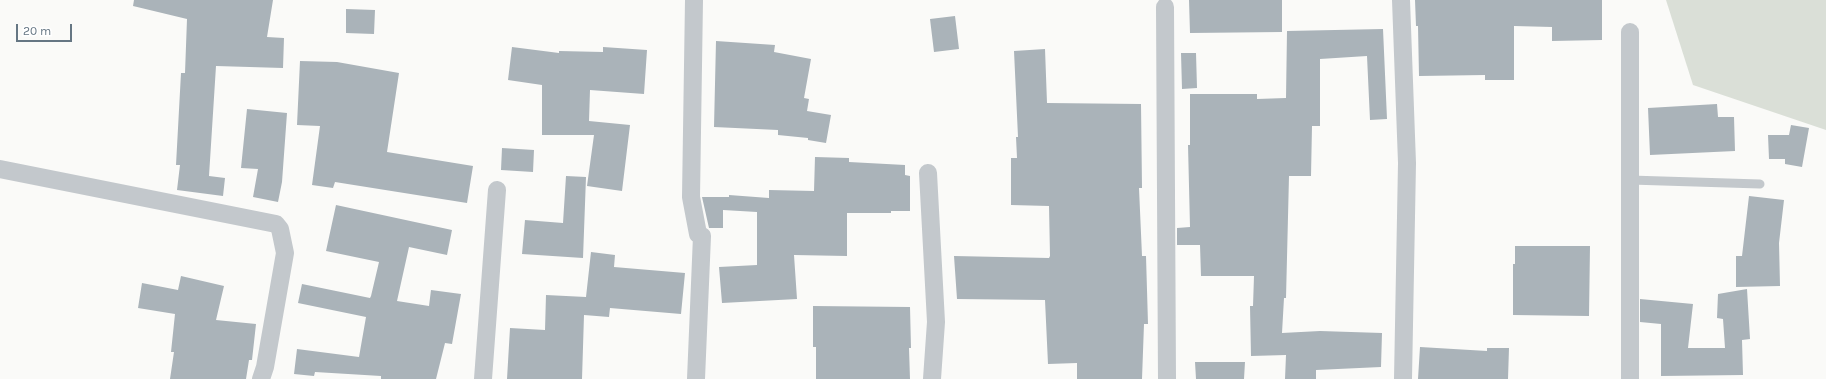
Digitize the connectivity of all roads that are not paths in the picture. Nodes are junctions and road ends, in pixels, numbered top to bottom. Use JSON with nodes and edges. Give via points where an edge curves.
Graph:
{"nodes":[{"id":1,"x":694,"y":0,"type":"edge"},
{"id":2,"x":1401,"y":0,"type":"edge"},
{"id":3,"x":1165,"y":7,"type":"dead end"},
{"id":4,"x":1630,"y":32,"type":"dead end"},
{"id":5,"x":0,"y":169,"type":"edge"},
{"id":6,"x":928,"y":173,"type":"dead end"},
{"id":7,"x":1630,"y":180,"type":"junction"},
{"id":8,"x":1760,"y":184,"type":"dead end"},
{"id":9,"x":497,"y":190,"type":"dead end"},
{"id":10,"x":260,"y":379,"type":"edge"},
{"id":11,"x":483,"y":379,"type":"edge"},
{"id":12,"x":696,"y":379,"type":"edge"},
{"id":13,"x":932,"y":379,"type":"edge"},
{"id":14,"x":1167,"y":379,"type":"edge"},
{"id":15,"x":1403,"y":379,"type":"edge"},
{"id":16,"x":1630,"y":379,"type":"edge"}],
"edges":[{"from":1,"to":12,"type":"street","via":[[692,197],[698,234],[702,236]]},
{"from":2,"to":15,"type":"street","via":[[1407,163]]},
{"from":3,"to":14,"type":"street"},
{"from":4,"to":7,"type":"street"},
{"from":5,"to":10,"type":"street","via":[[276,224],[280,229],[285,252],[265,367]]},
{"from":6,"to":13,"type":"street","via":[[936,322]]},
{"from":7,"to":8,"type":"lane"},
{"from":7,"to":16,"type":"street"},
{"from":9,"to":11,"type":"street"}]}
